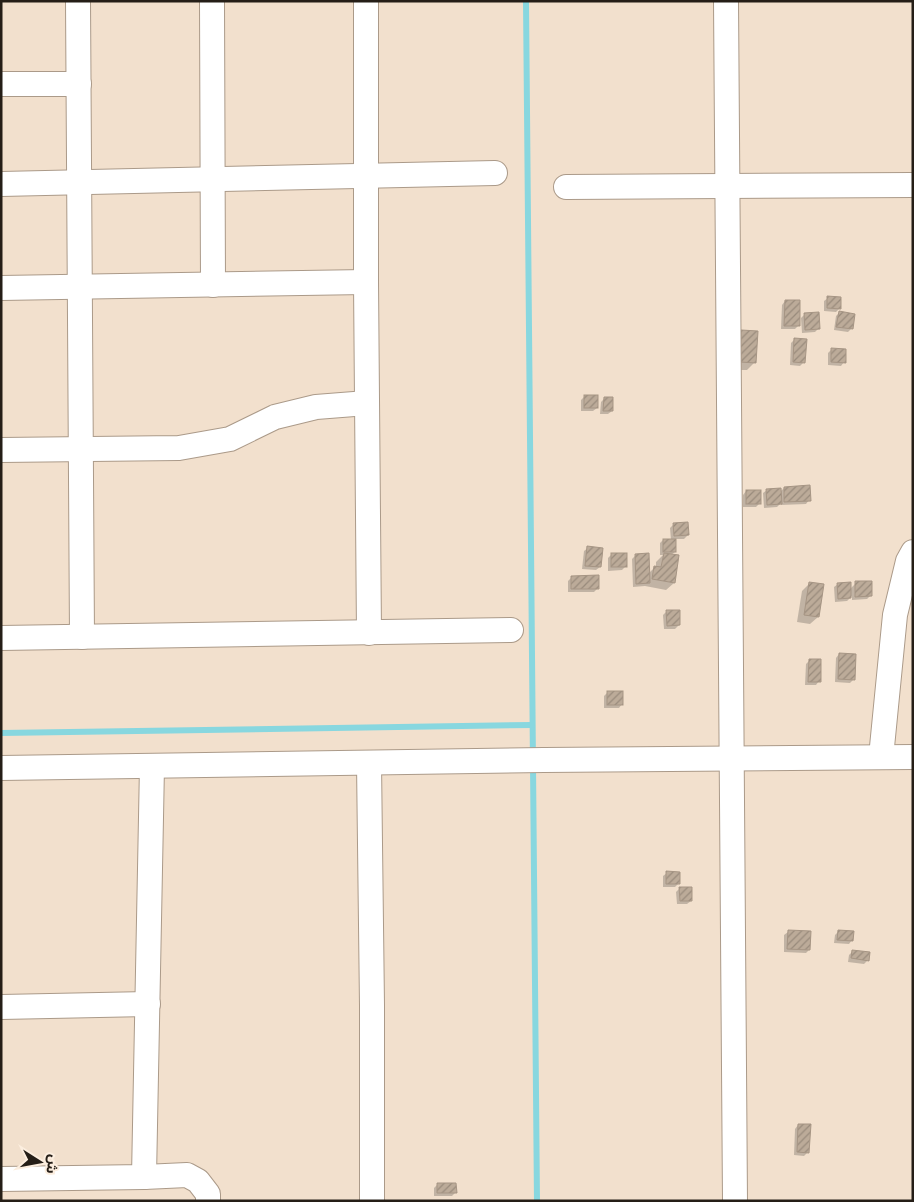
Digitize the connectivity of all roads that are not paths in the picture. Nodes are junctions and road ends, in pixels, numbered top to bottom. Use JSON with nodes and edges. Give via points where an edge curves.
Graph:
{"nodes":[{"id":1,"x":78,"y":1,"type":"edge"},
{"id":2,"x":212,"y":1,"type":"edge"},
{"id":3,"x":366,"y":1,"type":"edge"},
{"id":4,"x":726,"y":1,"type":"edge"},
{"id":5,"x":1,"y":84,"type":"edge"},
{"id":6,"x":79,"y":84,"type":"junction"},
{"id":7,"x":495,"y":173,"type":"dead end"},
{"id":8,"x":366,"y":176,"type":"junction"},
{"id":9,"x":213,"y":179,"type":"junction"},
{"id":10,"x":79,"y":182,"type":"junction"},
{"id":11,"x":1,"y":184,"type":"edge"},
{"id":12,"x":913,"y":185,"type":"edge"},
{"id":13,"x":728,"y":186,"type":"junction"},
{"id":14,"x":566,"y":187,"type":"dead end"},
{"id":15,"x":366,"y":282,"type":"junction"},
{"id":16,"x":213,"y":285,"type":"junction"},
{"id":17,"x":80,"y":287,"type":"junction"},
{"id":18,"x":1,"y":288,"type":"edge"},
{"id":19,"x":367,"y":403,"type":"junction"},
{"id":20,"x":81,"y":449,"type":"junction"},
{"id":21,"x":1,"y":450,"type":"edge"},
{"id":22,"x":913,"y":552,"type":"edge"},
{"id":23,"x":511,"y":630,"type":"dead end"},
{"id":24,"x":369,"y":633,"type":"junction"},
{"id":25,"x":82,"y":637,"type":"junction"},
{"id":26,"x":1,"y":638,"type":"edge"},
{"id":27,"x":881,"y":757,"type":"junction"},
{"id":28,"x":913,"y":757,"type":"edge"},
{"id":29,"x":732,"y":758,"type":"junction"},
{"id":30,"x":369,"y":763,"type":"junction"},
{"id":31,"x":152,"y":766,"type":"junction"},
{"id":32,"x":1,"y":768,"type":"edge"},
{"id":33,"x":148,"y":1004,"type":"junction"},
{"id":34,"x":1,"y":1007,"type":"edge"},
{"id":35,"x":144,"y":1177,"type":"junction"},
{"id":36,"x":1,"y":1179,"type":"edge"},
{"id":37,"x":208,"y":1201,"type":"edge"},
{"id":38,"x":372,"y":1201,"type":"edge"},
{"id":39,"x":736,"y":1201,"type":"edge"}],
"edges":[{"from":1,"to":6,"type":"street"},
{"from":2,"to":9,"type":"street"},
{"from":3,"to":8,"type":"street"},
{"from":4,"to":13,"type":"street"},
{"from":5,"to":6,"type":"street"},
{"from":6,"to":10,"type":"street"},
{"from":7,"to":8,"type":"street"},
{"from":8,"to":9,"type":"street"},
{"from":8,"to":15,"type":"street"},
{"from":9,"to":10,"type":"street"},
{"from":9,"to":16,"type":"street"},
{"from":10,"to":11,"type":"street"},
{"from":10,"to":17,"type":"street"},
{"from":12,"to":13,"type":"street"},
{"from":13,"to":14,"type":"street"},
{"from":13,"to":29,"type":"street"},
{"from":15,"to":16,"type":"street"},
{"from":15,"to":19,"type":"street"},
{"from":16,"to":17,"type":"street"},
{"from":17,"to":18,"type":"street"},
{"from":17,"to":20,"type":"street"},
{"from":19,"to":20,"type":"street","via":[[316,407],[276,417],[230,439],[178,448]]},
{"from":19,"to":24,"type":"street"},
{"from":20,"to":21,"type":"street"},
{"from":20,"to":25,"type":"street"},
{"from":22,"to":27,"type":"street","via":[[908,560],[895,615]]},
{"from":23,"to":24,"type":"street"},
{"from":24,"to":25,"type":"street"},
{"from":25,"to":26,"type":"street"},
{"from":27,"to":28,"type":"street"},
{"from":27,"to":29,"type":"street"},
{"from":29,"to":30,"type":"street"},
{"from":29,"to":39,"type":"street"},
{"from":30,"to":31,"type":"street"},
{"from":30,"to":38,"type":"street"},
{"from":31,"to":32,"type":"street"},
{"from":31,"to":33,"type":"street"},
{"from":33,"to":34,"type":"street"},
{"from":33,"to":35,"type":"street"},
{"from":35,"to":36,"type":"street"},
{"from":35,"to":37,"type":"street","via":[[187,1175],[198,1181],[208,1194]]}]}
